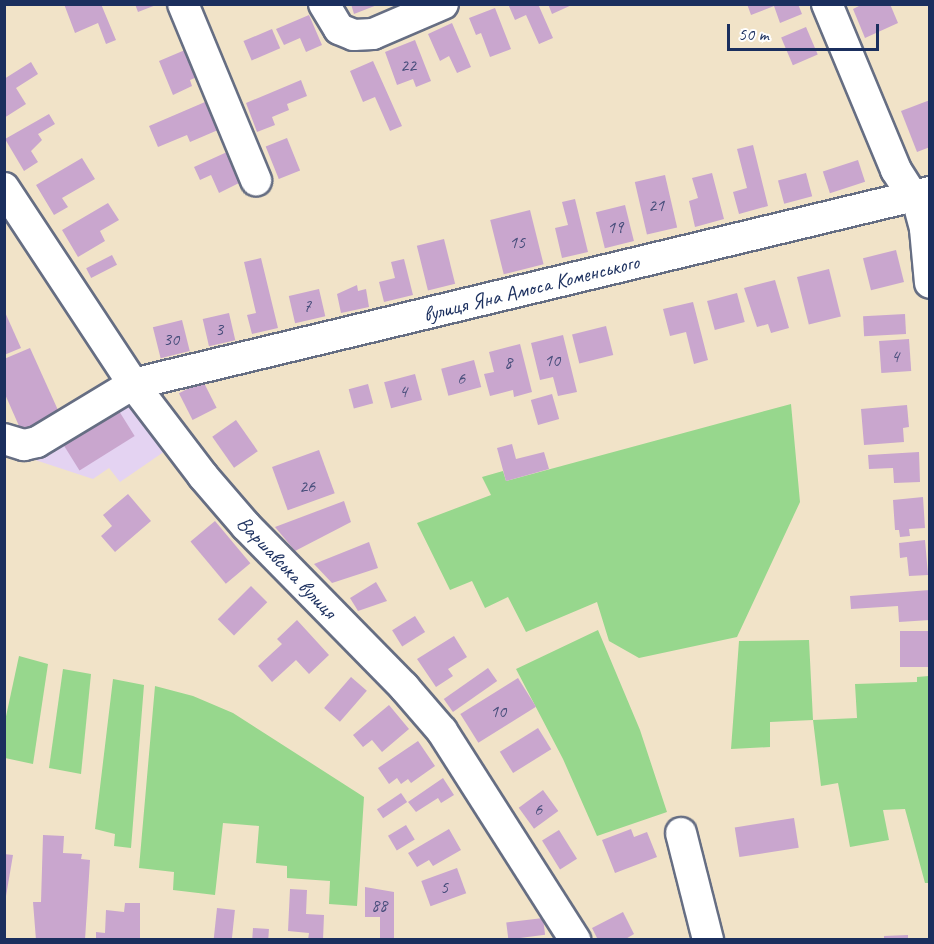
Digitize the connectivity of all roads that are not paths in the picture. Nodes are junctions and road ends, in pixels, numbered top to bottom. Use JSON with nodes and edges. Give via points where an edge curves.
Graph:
{"nodes":[{"id":1,"x":183,"y":4,"type":"edge"},
{"id":2,"x":324,"y":4,"type":"edge"},
{"id":3,"x":443,"y":4,"type":"edge"},
{"id":4,"x":827,"y":4,"type":"edge"},
{"id":5,"x":256,"y":180,"type":"dead end"},
{"id":6,"x":4,"y":188,"type":"edge"},
{"id":7,"x":921,"y":194,"type":"edge"},
{"id":8,"x":930,"y":283,"type":"edge"},
{"id":9,"x":134,"y":384,"type":"junction"},
{"id":10,"x":4,"y":439,"type":"edge"},
{"id":11,"x":681,"y":833,"type":"dead end"},
{"id":12,"x":575,"y":939,"type":"edge"},
{"id":13,"x":708,"y":939,"type":"edge"}],
"edges":[{"from":1,"to":5,"type":"street"},
{"from":2,"to":3,"type":"street","via":[[339,29],[354,35],[373,34]]},
{"from":4,"to":7,"type":"street","via":[[896,170]]},
{"from":6,"to":9,"type":"street","name":"Варшавська вулиця"},
{"from":7,"to":8,"type":"street"},
{"from":7,"to":9,"type":"street","name":"вулиця Яна Амоса Коменського"},
{"from":9,"to":10,"type":"street","name":"вулиця Яна Амоса Коменського","via":[[37,442],[24,445]]},
{"from":9,"to":12,"type":"street","name":"Варшавська вулиця","via":[[246,526],[442,731]]},
{"from":11,"to":13,"type":"street"}]}
